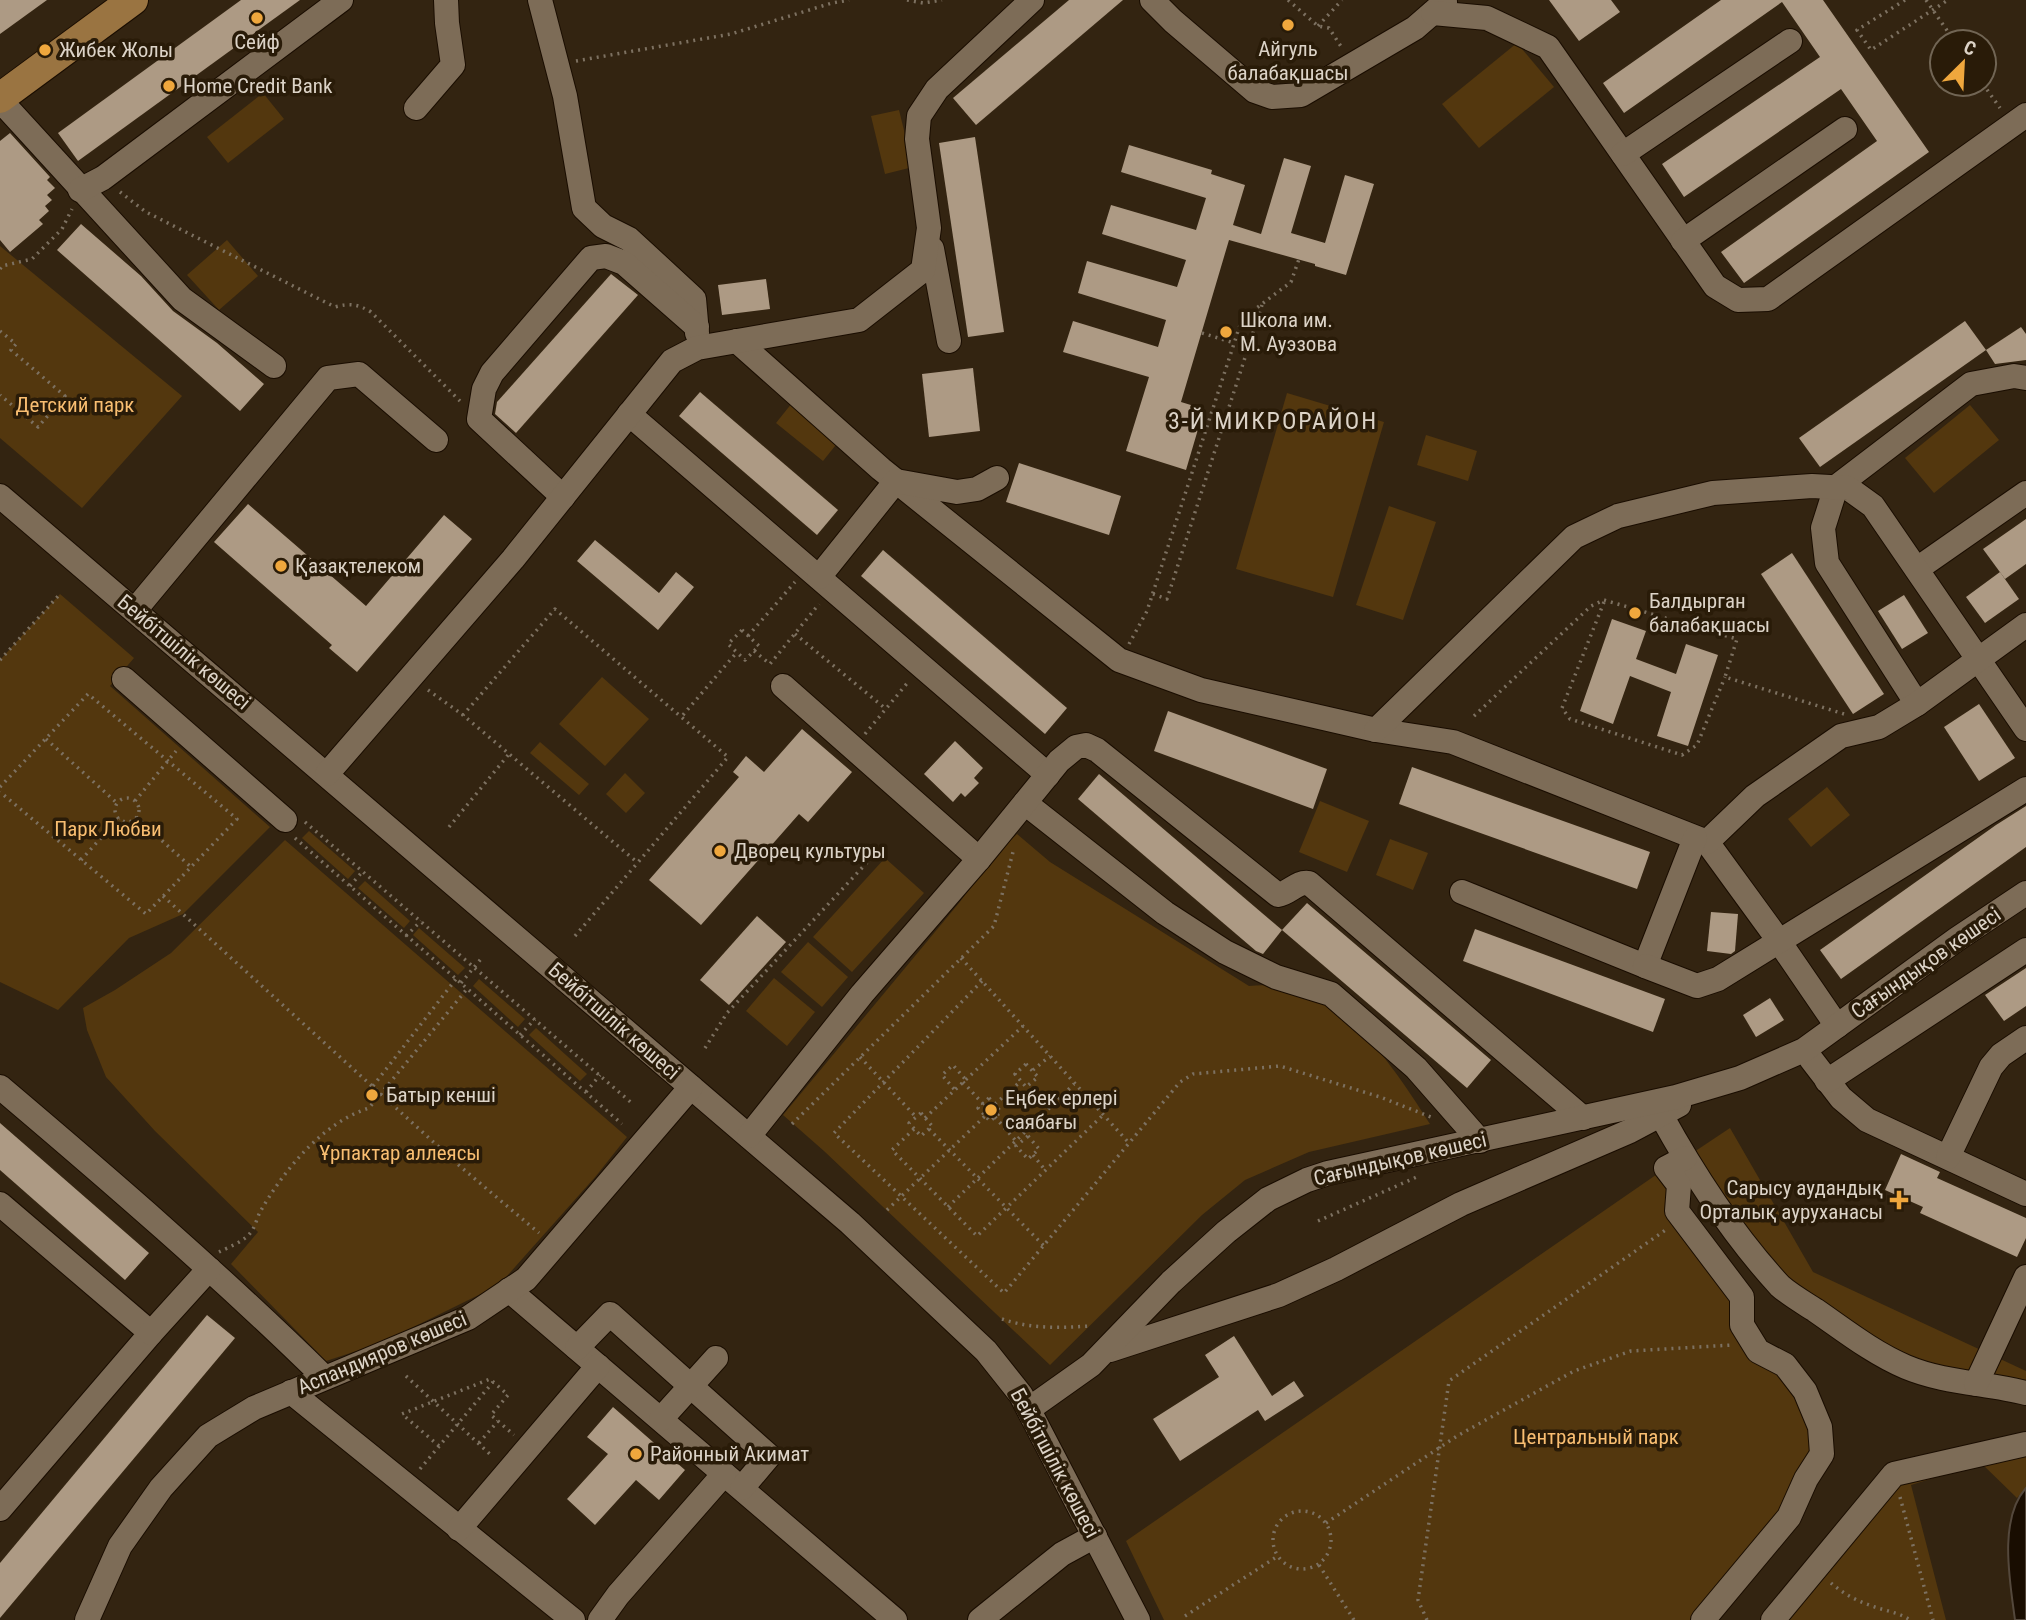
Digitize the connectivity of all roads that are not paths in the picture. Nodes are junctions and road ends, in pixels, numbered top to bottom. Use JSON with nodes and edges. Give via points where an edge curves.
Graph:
{"nodes":[{"id":1,"x":133,"y":0,"type":"edge"},
{"id":2,"x":341,"y":0,"type":"edge"},
{"id":3,"x":446,"y":0,"type":"edge"},
{"id":4,"x":540,"y":0,"type":"edge"},
{"id":5,"x":1032,"y":0,"type":"edge"},
{"id":6,"x":1152,"y":0,"type":"edge"},
{"id":7,"x":1440,"y":6,"type":"edge"},
{"id":8,"x":1790,"y":41,"type":"dead end"},
{"id":9,"x":0,"y":99,"type":"edge"},
{"id":10,"x":416,"y":108,"type":"dead end"},
{"id":11,"x":2019,"y":120,"type":"edge"},
{"id":12,"x":1845,"y":129,"type":"dead end"},
{"id":13,"x":1623,"y":154,"type":"junction"},
{"id":14,"x":80,"y":190,"type":"junction"},
{"id":15,"x":929,"y":228,"type":"junction"},
{"id":16,"x":1683,"y":241,"type":"junction"},
{"id":17,"x":697,"y":337,"type":"junction"},
{"id":18,"x":737,"y":341,"type":"junction"},
{"id":19,"x":948,"y":341,"type":"dead end"},
{"id":20,"x":274,"y":366,"type":"dead end"},
{"id":21,"x":2026,"y":378,"type":"edge"},
{"id":22,"x":629,"y":414,"type":"junction"},
{"id":23,"x":436,"y":440,"type":"dead end"},
{"id":24,"x":997,"y":478,"type":"dead end"},
{"id":25,"x":896,"y":481,"type":"junction"},
{"id":26,"x":1836,"y":487,"type":"junction"},
{"id":27,"x":2026,"y":493,"type":"edge"},
{"id":28,"x":563,"y":497,"type":"junction"},
{"id":29,"x":2,"y":500,"type":"edge"},
{"id":30,"x":1917,"y":569,"type":"junction"},
{"id":31,"x":819,"y":578,"type":"junction"},
{"id":32,"x":135,"y":610,"type":"junction"},
{"id":33,"x":2026,"y":625,"type":"edge"},
{"id":34,"x":1978,"y":659,"type":"junction"},
{"id":35,"x":124,"y":679,"type":"dead end"},
{"id":36,"x":783,"y":686,"type":"dead end"},
{"id":37,"x":1917,"y":704,"type":"junction"},
{"id":38,"x":2026,"y":729,"type":"edge"},
{"id":39,"x":1376,"y":730,"type":"junction"},
{"id":40,"x":327,"y":774,"type":"junction"},
{"id":41,"x":1048,"y":775,"type":"junction"},
{"id":42,"x":2026,"y":789,"type":"edge"},
{"id":43,"x":1025,"y":803,"type":"junction"},
{"id":44,"x":291,"y":823,"type":"road end"},
{"id":45,"x":1701,"y":840,"type":"junction"},
{"id":46,"x":979,"y":859,"type":"junction"},
{"id":47,"x":1462,"y":892,"type":"dead end"},
{"id":48,"x":2026,"y":893,"type":"edge"},
{"id":49,"x":1779,"y":942,"type":"junction"},
{"id":50,"x":2026,"y":950,"type":"edge"},
{"id":51,"x":1645,"y":966,"type":"junction"},
{"id":52,"x":1837,"y":1026,"type":"junction"},
{"id":53,"x":2026,"y":1038,"type":"edge"},
{"id":54,"x":1811,"y":1059,"type":"dead end"},
{"id":55,"x":1828,"y":1081,"type":"junction"},
{"id":56,"x":1714,"y":1086,"type":"junction"},
{"id":57,"x":0,"y":1087,"type":"edge"},
{"id":58,"x":691,"y":1087,"type":"junction"},
{"id":59,"x":1661,"y":1115,"type":"junction"},
{"id":60,"x":1583,"y":1118,"type":"junction"},
{"id":61,"x":749,"y":1136,"type":"junction"},
{"id":62,"x":1480,"y":1140,"type":"junction"},
{"id":63,"x":1948,"y":1157,"type":"junction"},
{"id":64,"x":1685,"y":1158,"type":"junction"},
{"id":65,"x":2026,"y":1194,"type":"edge"},
{"id":66,"x":0,"y":1204,"type":"edge"},
{"id":67,"x":209,"y":1269,"type":"junction"},
{"id":68,"x":2026,"y":1278,"type":"edge"},
{"id":69,"x":509,"y":1290,"type":"junction"},
{"id":70,"x":151,"y":1333,"type":"junction"},
{"id":71,"x":577,"y":1348,"type":"junction"},
{"id":72,"x":1103,"y":1352,"type":"junction"},
{"id":73,"x":716,"y":1358,"type":"dead end"},
{"id":74,"x":598,"y":1366,"type":"junction"},
{"id":75,"x":324,"y":1377,"type":"junction"},
{"id":76,"x":1976,"y":1384,"type":"junction"},
{"id":77,"x":691,"y":1386,"type":"junction"},
{"id":78,"x":291,"y":1392,"type":"junction"},
{"id":79,"x":2026,"y":1393,"type":"edge"},
{"id":80,"x":1029,"y":1409,"type":"junction"},
{"id":81,"x":661,"y":1419,"type":"junction"},
{"id":82,"x":2026,"y":1444,"type":"edge"},
{"id":83,"x":733,"y":1481,"type":"junction"},
{"id":84,"x":0,"y":1509,"type":"edge"},
{"id":85,"x":458,"y":1529,"type":"junction"},
{"id":86,"x":1095,"y":1536,"type":"junction"},
{"id":87,"x":87,"y":1620,"type":"edge"},
{"id":88,"x":573,"y":1620,"type":"edge"},
{"id":89,"x":600,"y":1620,"type":"edge"},
{"id":90,"x":895,"y":1620,"type":"edge"},
{"id":91,"x":980,"y":1620,"type":"edge"},
{"id":92,"x":1139,"y":1620,"type":"edge"},
{"id":93,"x":1703,"y":1620,"type":"edge"},
{"id":94,"x":1773,"y":1620,"type":"edge"}],
"edges":[{"from":1,"to":9,"type":"main road"},
{"from":2,"to":14,"type":"street","via":[[103,178]]},
{"from":3,"to":10,"type":"street","via":[[453,65]]},
{"from":4,"to":17,"type":"street","via":[[565,96],[584,208],[603,226],[629,239],[694,299]]},
{"from":5,"to":15,"type":"street","via":[[937,89],[919,116],[917,139]]},
{"from":6,"to":7,"type":"street","via":[[1255,91],[1272,97],[1301,95],[1415,28]]},
{"from":7,"to":13,"type":"street","via":[[1487,18],[1548,47]]},
{"from":8,"to":13,"type":"street"},
{"from":9,"to":14,"type":"street"},
{"from":11,"to":16,"type":"street","via":[[1768,299],[1738,300],[1726,295]]},
{"from":12,"to":16,"type":"street"},
{"from":13,"to":16,"type":"street"},
{"from":14,"to":20,"type":"street","via":[[182,299]]},
{"from":15,"to":18,"type":"street","via":[[923,270],[859,320]]},
{"from":15,"to":19,"type":"street"},
{"from":17,"to":18,"type":"street"},
{"from":17,"to":22,"type":"street","via":[[672,360]]},
{"from":17,"to":28,"type":"street","via":[[624,263],[606,256],[591,258],[492,373],[479,419]]},
{"from":18,"to":25,"type":"street"},
{"from":21,"to":26,"type":"street","via":[[1971,384]]},
{"from":22,"to":28,"type":"street"},
{"from":22,"to":31,"type":"street"},
{"from":23,"to":32,"type":"street","via":[[359,374],[328,378]]},
{"from":24,"to":25,"type":"street","via":[[977,489],[957,492]]},
{"from":25,"to":31,"type":"street"},
{"from":25,"to":39,"type":"street","via":[[1119,660],[1200,690]]},
{"from":26,"to":30,"type":"street","via":[[1848,488],[1873,506]]},
{"from":26,"to":37,"type":"street","via":[[1823,528],[1827,563]]},
{"from":26,"to":39,"type":"street","via":[[1713,493],[1618,516],[1574,537]]},
{"from":27,"to":30,"type":"street"},
{"from":28,"to":40,"type":"street"},
{"from":29,"to":32,"type":"street","name":"Бейбітшілік көшесі"},
{"from":30,"to":34,"type":"street"},
{"from":31,"to":41,"type":"street"},
{"from":32,"to":40,"type":"street","name":"Бейбітшілік көшесі"},
{"from":33,"to":34,"type":"street"},
{"from":34,"to":37,"type":"street"},
{"from":34,"to":38,"type":"street"},
{"from":35,"to":44,"type":"street"},
{"from":36,"to":46,"type":"street"},
{"from":37,"to":45,"type":"street","via":[[1879,727],[1831,742]]},
{"from":39,"to":45,"type":"street","via":[[1453,742]]},
{"from":40,"to":58,"type":"street","name":"Бейбітшілік көшесі"},
{"from":41,"to":43,"type":"street"},
{"from":41,"to":60,"type":"street","via":[[1076,747],[1097,750],[1278,895],[1309,883]]},
{"from":42,"to":49,"type":"street"},
{"from":43,"to":46,"type":"street"},
{"from":43,"to":62,"type":"street","via":[[1165,913],[1224,952],[1276,977],[1331,994],[1416,1068]]},
{"from":45,"to":49,"type":"street"},
{"from":45,"to":51,"type":"street"},
{"from":46,"to":61,"type":"street","via":[[862,993]]},
{"from":47,"to":51,"type":"street"},
{"from":48,"to":52,"type":"street","name":"Сағындықов көшесі"},
{"from":49,"to":51,"type":"street","via":[[1718,979],[1697,986]]},
{"from":49,"to":52,"type":"street"},
{"from":50,"to":55,"type":"street"},
{"from":52,"to":56,"type":"street","name":"Сағындықов көшесі","via":[[1804,1050]]},
{"from":53,"to":63,"type":"street","via":[[1991,1067]]},
{"from":54,"to":55,"type":"street"},
{"from":55,"to":63,"type":"street","via":[[1840,1098],[1867,1120]]},
{"from":56,"to":59,"type":"street","name":"Сағындықов көшесі"},
{"from":56,"to":60,"type":"street","name":"Сағындықов көшесі"},
{"from":57,"to":67,"type":"street"},
{"from":58,"to":61,"type":"street","name":"Бейбітшілік көшесі"},
{"from":58,"to":69,"type":"street","name":"Аспандияров көшесі","via":[[526,1279]]},
{"from":59,"to":64,"type":"street"},
{"from":59,"to":72,"type":"street","name":"Сағындықов көшесі","via":[[1461,1204],[1279,1295]]},
{"from":60,"to":62,"type":"street","name":"Сағындықов көшесі"},
{"from":61,"to":80,"type":"street","name":"Бейбітшілік көшесі","via":[[986,1351]]},
{"from":62,"to":72,"type":"street","name":"Сағындықов көшесі","via":[[1328,1173],[1268,1199],[1171,1282]]},
{"from":63,"to":65,"type":"street"},
{"from":64,"to":76,"type":"street","via":[[1782,1288],[1868,1347],[1906,1367]]},
{"from":64,"to":93,"type":"street","via":[[1666,1168],[1679,1185],[1677,1211],[1742,1297],[1742,1325],[1753,1344],[1785,1366],[1805,1391],[1820,1427],[1822,1454],[1789,1517]]},
{"from":66,"to":70,"type":"street"},
{"from":67,"to":70,"type":"street"},
{"from":67,"to":75,"type":"street"},
{"from":68,"to":76,"type":"street"},
{"from":69,"to":71,"type":"street"},
{"from":69,"to":75,"type":"street","name":"Аспандияров көшесі","via":[[468,1318]]},
{"from":70,"to":84,"type":"street"},
{"from":71,"to":74,"type":"street"},
{"from":71,"to":77,"type":"street","via":[[610,1314]]},
{"from":72,"to":80,"type":"street","name":"Сағындықов көшесі"},
{"from":73,"to":77,"type":"street"},
{"from":74,"to":81,"type":"street"},
{"from":74,"to":85,"type":"street"},
{"from":75,"to":78,"type":"street","name":"Аспандияров көшесі"},
{"from":76,"to":79,"type":"street"},
{"from":77,"to":81,"type":"street"},
{"from":77,"to":83,"type":"street","via":[[769,1456]]},
{"from":78,"to":85,"type":"street"},
{"from":78,"to":87,"type":"street","name":"Аспандияров көшесі","via":[[208,1436],[120,1546]]},
{"from":80,"to":86,"type":"street","name":"Бейбітшілік көшесі"},
{"from":81,"to":83,"type":"street"},
{"from":82,"to":94,"type":"street","via":[[1894,1474]]},
{"from":83,"to":89,"type":"street","via":[[618,1595]]},
{"from":83,"to":90,"type":"street"},
{"from":85,"to":88,"type":"street"},
{"from":86,"to":91,"type":"street","via":[[1062,1554]]},
{"from":86,"to":92,"type":"street","name":"Бейбітшілік көшесі"}]}
